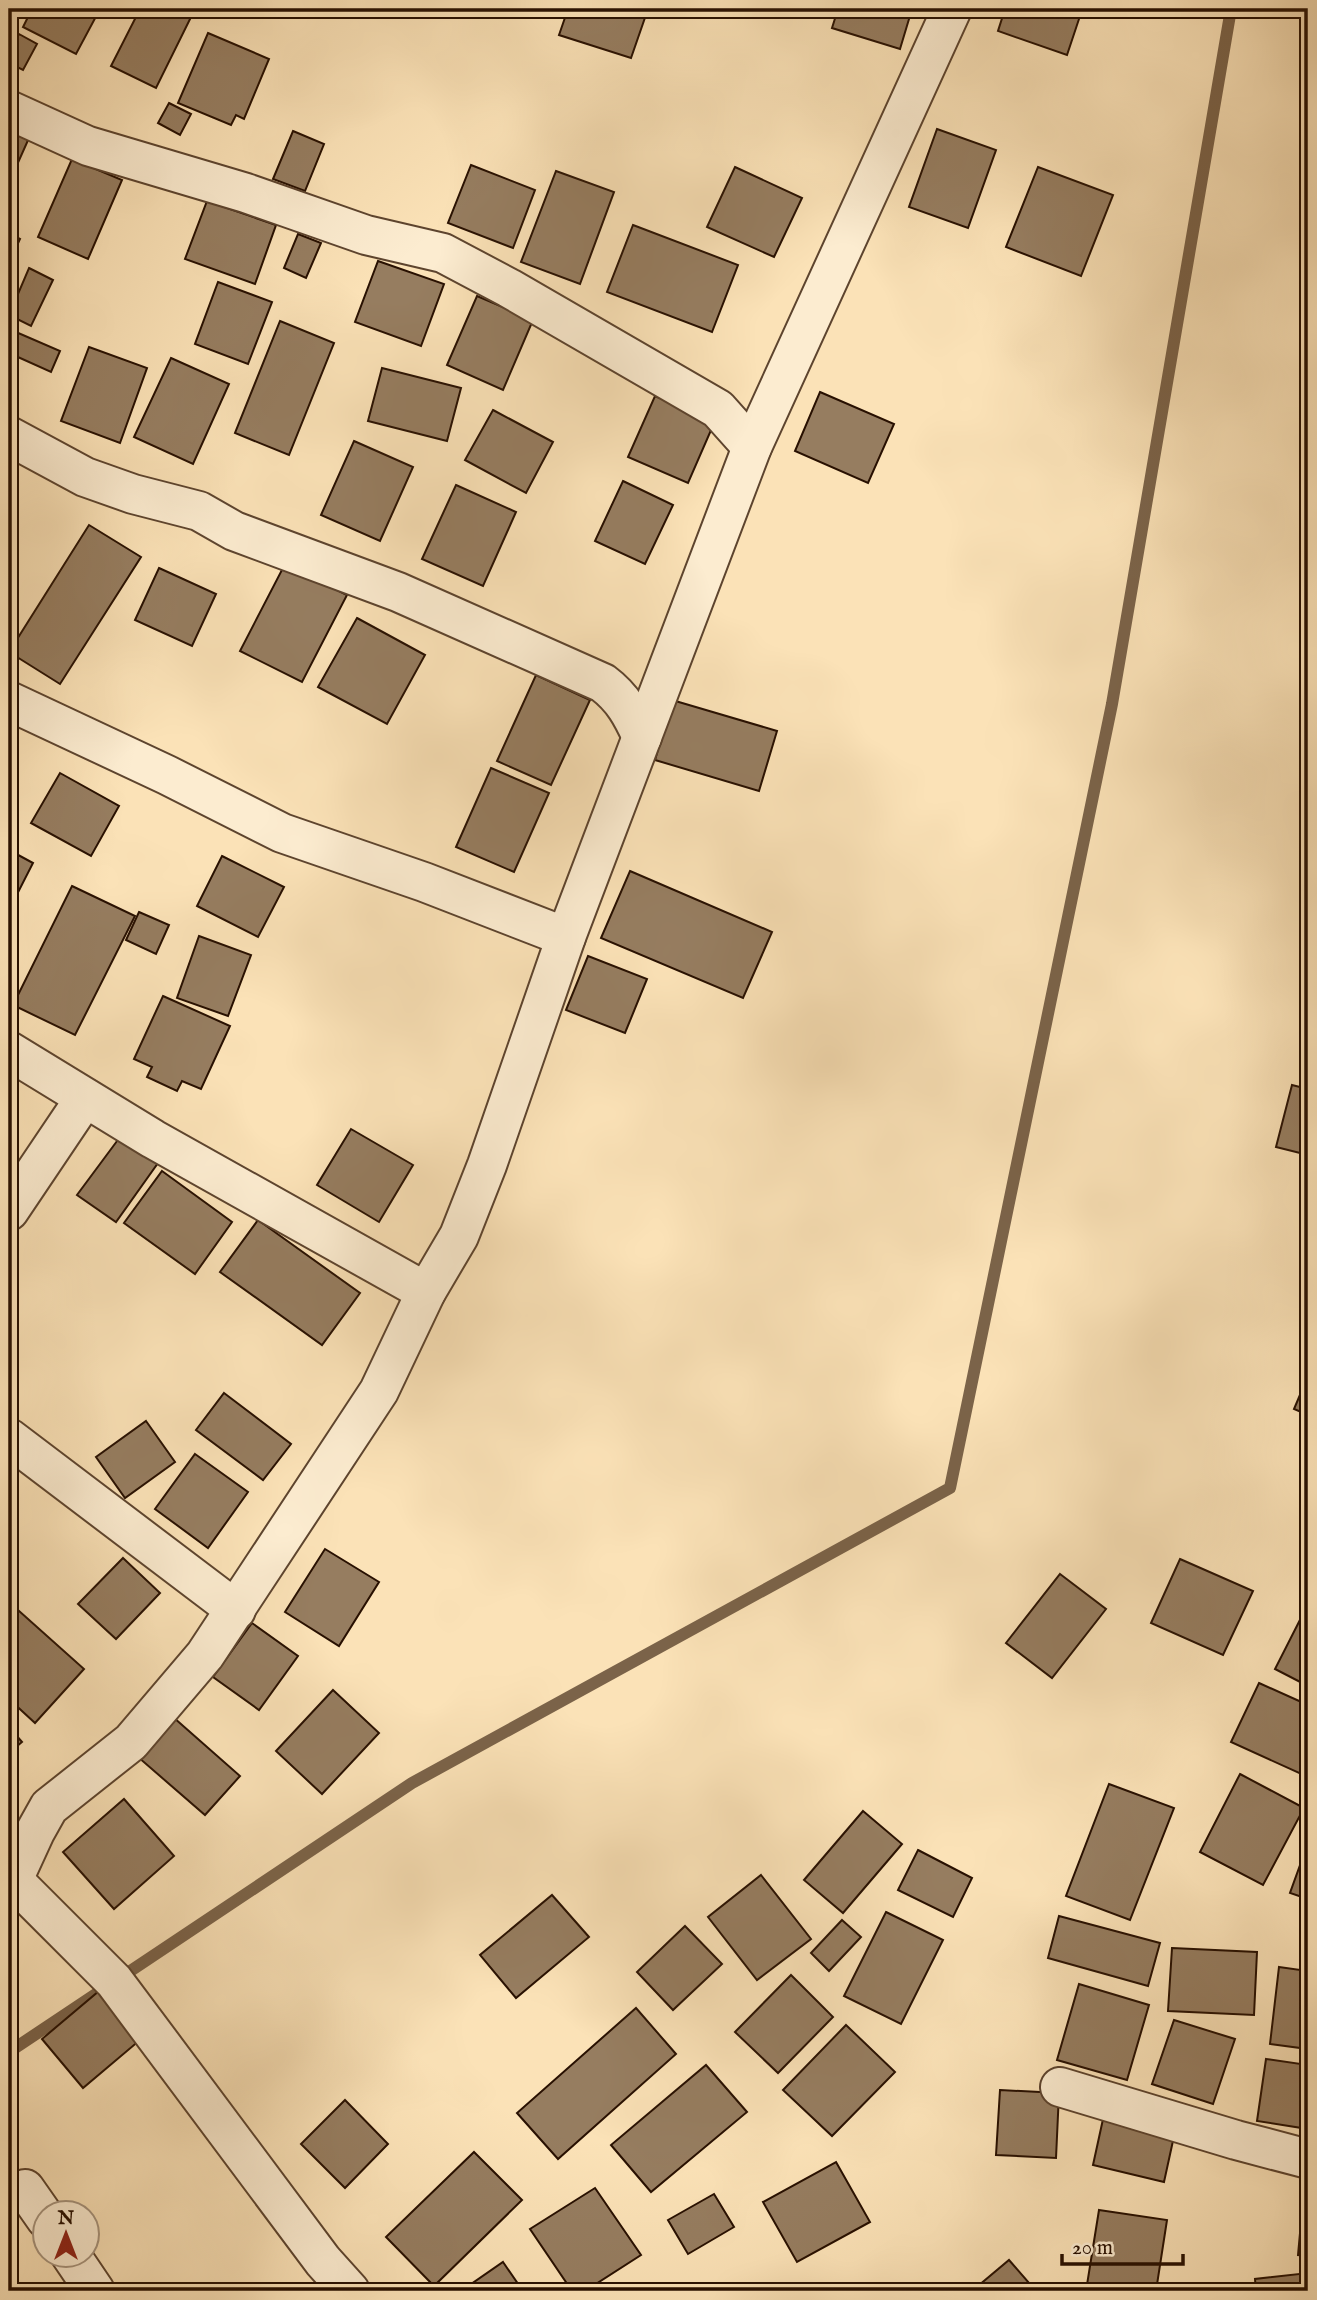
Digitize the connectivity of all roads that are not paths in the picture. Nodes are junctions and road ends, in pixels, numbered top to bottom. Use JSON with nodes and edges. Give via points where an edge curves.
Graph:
{"nodes":[{"id":1,"x":952,"y":9,"type":"edge"},
{"id":2,"x":9,"y":110,"type":"edge"},
{"id":3,"x":9,"y":436,"type":"edge"},
{"id":4,"x":752,"y":447,"type":"junction"},
{"id":5,"x":9,"y":701,"type":"edge"},
{"id":6,"x":642,"y":737,"type":"junction"},
{"id":7,"x":566,"y":937,"type":"junction"},
{"id":8,"x":9,"y":1051,"type":"edge"},
{"id":9,"x":85,"y":1098,"type":"junction"},
{"id":10,"x":9,"y":1211,"type":"edge"},
{"id":11,"x":426,"y":1292,"type":"junction"},
{"id":12,"x":9,"y":1438,"type":"edge"},
{"id":13,"x":236,"y":1609,"type":"junction"},
{"id":14,"x":11,"y":1879,"type":"edge"},
{"id":15,"x":1060,"y":2087,"type":"dead end"},
{"id":16,"x":1308,"y":2159,"type":"edge"},
{"id":17,"x":350,"y":2291,"type":"edge"}],
"edges":[{"from":1,"to":4,"type":"street"},
{"from":2,"to":4,"type":"street","via":[[88,146],[366,234],[443,253],[718,409]]},
{"from":3,"to":6,"type":"street","via":[[85,477],[199,511],[234,531],[398,592],[603,683],[627,706]]},
{"from":4,"to":6,"type":"street"},
{"from":5,"to":7,"type":"street","via":[[282,833]]},
{"from":6,"to":7,"type":"street"},
{"from":7,"to":11,"type":"street","via":[[487,1165],[459,1236]]},
{"from":8,"to":9,"type":"street"},
{"from":9,"to":10,"type":"street"},
{"from":9,"to":11,"type":"street"},
{"from":11,"to":13,"type":"street","via":[[379,1391]]},
{"from":12,"to":13,"type":"street"},
{"from":13,"to":14,"type":"street","via":[[205,1656],[131,1742],[49,1807]]},
{"from":14,"to":17,"type":"street","via":[[114,1981]]},
{"from":15,"to":16,"type":"street"}]}
